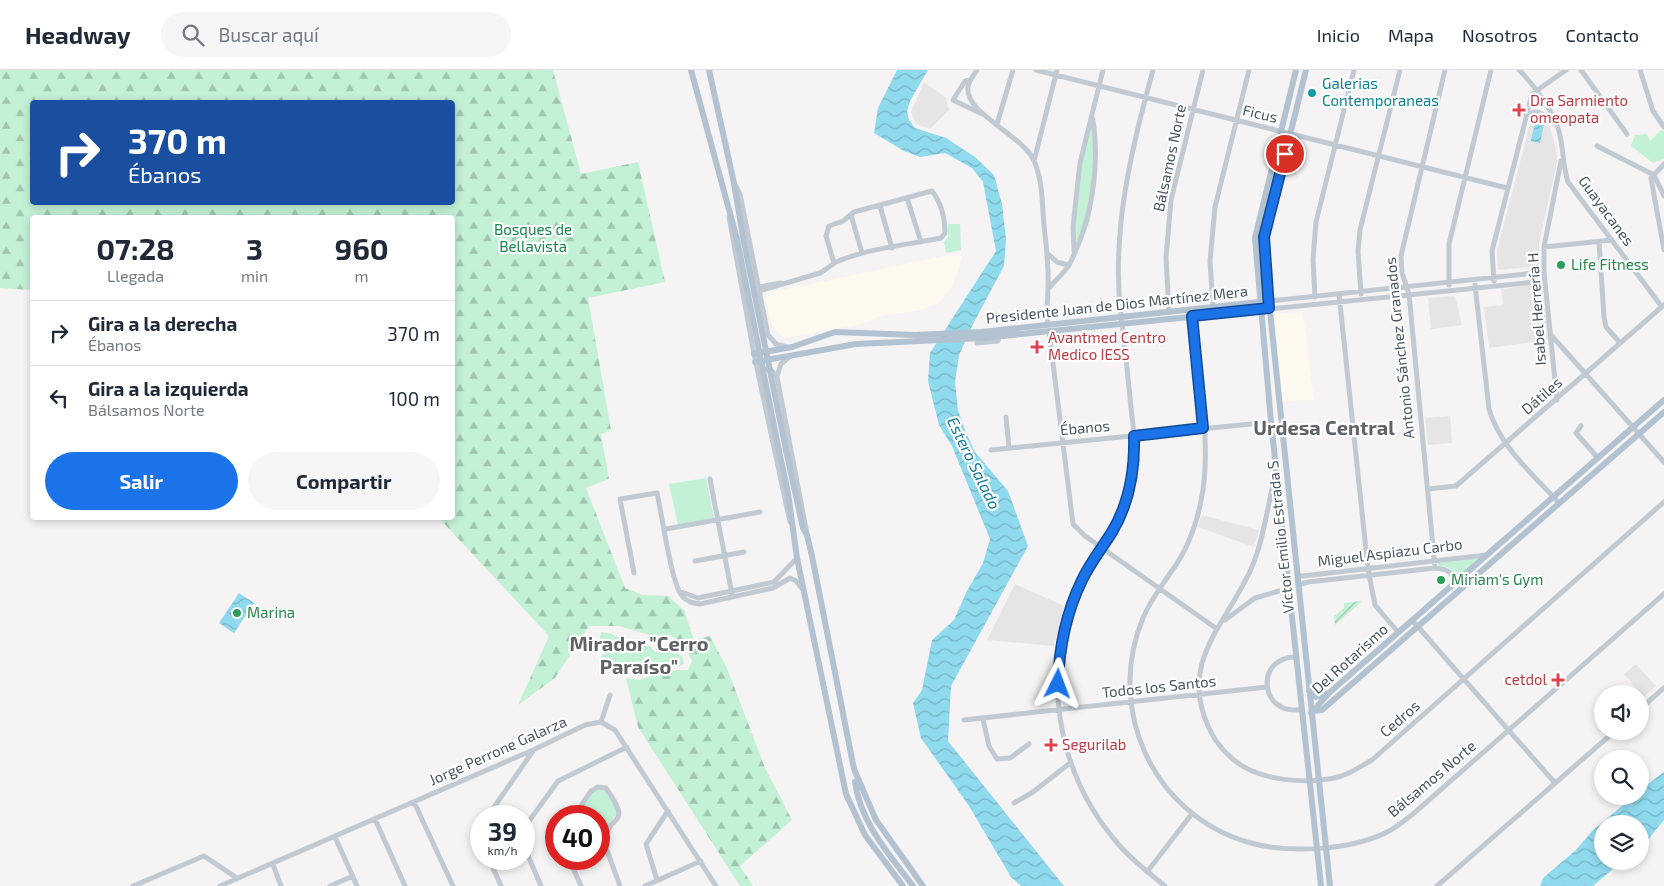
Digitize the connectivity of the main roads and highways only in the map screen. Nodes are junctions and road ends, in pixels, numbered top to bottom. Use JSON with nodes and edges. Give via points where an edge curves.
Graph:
{"nodes":[{"id":1,"x":691,"y":70,"type":"edge"},
{"id":2,"x":709,"y":70,"type":"edge"},
{"id":3,"x":1296,"y":70,"type":"edge"},
{"id":4,"x":1306,"y":70,"type":"edge"},
{"id":5,"x":1260,"y":215,"type":"junction"},
{"id":6,"x":1270,"y":217,"type":"junction"},
{"id":7,"x":740,"y":238,"type":"junction"},
{"id":8,"x":1263,"y":307,"type":"junction"},
{"id":9,"x":1049,"y":327,"type":"junction"},
{"id":10,"x":843,"y":332,"type":"junction"},
{"id":11,"x":826,"y":335,"type":"junction"},
{"id":12,"x":980,"y":337,"type":"junction"},
{"id":13,"x":915,"y":338,"type":"junction"},
{"id":14,"x":847,"y":345,"type":"junction"},
{"id":15,"x":830,"y":349,"type":"junction"},
{"id":16,"x":754,"y":354,"type":"road end"},
{"id":17,"x":756,"y":362,"type":"road end"},
{"id":18,"x":1664,"y":400,"type":"edge"},
{"id":19,"x":1664,"y":412,"type":"edge"},
{"id":20,"x":782,"y":451,"type":"junction"},
{"id":21,"x":1276,"y":463,"type":"junction"},
{"id":22,"x":1287,"y":476,"type":"junction"},
{"id":23,"x":1278,"y":481,"type":"junction"},
{"id":24,"x":1291,"y":514,"type":"junction"},
{"id":25,"x":1299,"y":673,"type":"junction"},
{"id":26,"x":1309,"y":691,"type":"junction"},
{"id":27,"x":1329,"y":693,"type":"junction"},
{"id":28,"x":1312,"y":712,"type":"junction"},
{"id":29,"x":1306,"y":740,"type":"junction"},
{"id":30,"x":854,"y":769,"type":"junction"},
{"id":31,"x":903,"y":886,"type":"edge"},
{"id":32,"x":913,"y":886,"type":"edge"},
{"id":33,"x":923,"y":886,"type":"edge"},
{"id":34,"x":1322,"y":886,"type":"edge"},
{"id":35,"x":1330,"y":886,"type":"edge"}],
"edges":[{"from":1,"to":7,"type":"main road","via":[[728,206]]},
{"from":2,"to":7,"type":"main road","via":[[734,183]]},
{"from":3,"to":5,"type":"main road","name":"Víctor Emilio Estrada S"},
{"from":4,"to":6,"type":"main road"},
{"from":5,"to":6,"type":"main road"},
{"from":5,"to":8,"type":"main road","name":"Víctor Emilio Estrada S","via":[[1255,238]]},
{"from":6,"to":8,"type":"main road","name":"Presidente Juan de Dios Martínez Mera","via":[[1263,244],[1269,301]]},
{"from":7,"to":20,"type":"main road","bridge":true},
{"from":8,"to":9,"type":"main road","name":"Presidente Juan de Dios Martínez Mera","via":[[1122,324]]},
{"from":8,"to":9,"type":"main road","name":"Presidente Juan de Dios Martínez Mera","via":[[1169,311]]},
{"from":8,"to":21,"type":"main road","name":"Víctor Emilio Estrada S"},
{"from":8,"to":22,"type":"main road","name":"Víctor Emilio Estrada S","via":[[1274,355]]},
{"from":9,"to":12,"type":"main road","name":"Presidente Juan de Dios Martínez Mera"},
{"from":9,"to":12,"type":"main road","name":"Presidente Juan de Dios Martínez Mera"},
{"from":10,"to":11,"type":"main road","name":"Presidente Juan de Dios Martínez Mera"},
{"from":10,"to":13,"type":"main road","name":"Presidente Juan de Dios Martínez Mera"},
{"from":10,"to":14,"type":"main road","via":[[848,337]]},
{"from":11,"to":15,"type":"main road","via":[[822,343]]},
{"from":11,"to":16,"type":"main road","name":"Presidente Juan de Dios Martínez Mera","via":[[792,348]]},
{"from":12,"to":13,"type":"main road","name":"Presidente Juan de Dios Martínez Mera"},
{"from":13,"to":14,"type":"main road","name":"Presidente Juan de Dios Martínez Mera"},
{"from":14,"to":15,"type":"main road","name":"Presidente Juan de Dios Martínez Mera"},
{"from":15,"to":17,"type":"main road","name":"Presidente Juan de Dios Martínez Mera"},
{"from":18,"to":27,"type":"main road","name":"Del Rotarismo"},
{"from":19,"to":28,"type":"main road","name":"Del Rotarismo","via":[[1322,710]]},
{"from":20,"to":30,"type":"main road","via":[[807,535]]},
{"from":20,"to":31,"type":"main road","via":[[791,526],[846,794],[865,835]]},
{"from":21,"to":22,"type":"main road","via":[[1280,475]]},
{"from":21,"to":23,"type":"main road","name":"Víctor Emilio Estrada S"},
{"from":22,"to":24,"type":"main road","name":"Víctor Emilio Estrada S"},
{"from":23,"to":24,"type":"main road","via":[[1286,484]]},
{"from":23,"to":25,"type":"main road","name":"Víctor Emilio Estrada S"},
{"from":24,"to":26,"type":"main road","name":"Víctor Emilio Estrada S"},
{"from":25,"to":28,"type":"main road","via":[[1304,679]]},
{"from":25,"to":29,"type":"main road","name":"Víctor Emilio Estrada S"},
{"from":26,"to":27,"type":"main road","via":[[1316,697]]},
{"from":26,"to":28,"type":"main road","name":"Víctor Emilio Estrada S"},
{"from":27,"to":28,"type":"main road","name":"Del Rotarismo"},
{"from":28,"to":29,"type":"main road","via":[[1307,721]]},
{"from":28,"to":35,"type":"main road","name":"Víctor Emilio Estrada S"},
{"from":29,"to":34,"type":"main road","name":"Víctor Emilio Estrada S"},
{"from":30,"to":32,"type":"main road","via":[[861,807],[868,824]]},
{"from":30,"to":33,"type":"main road","via":[[876,820]]}]}
